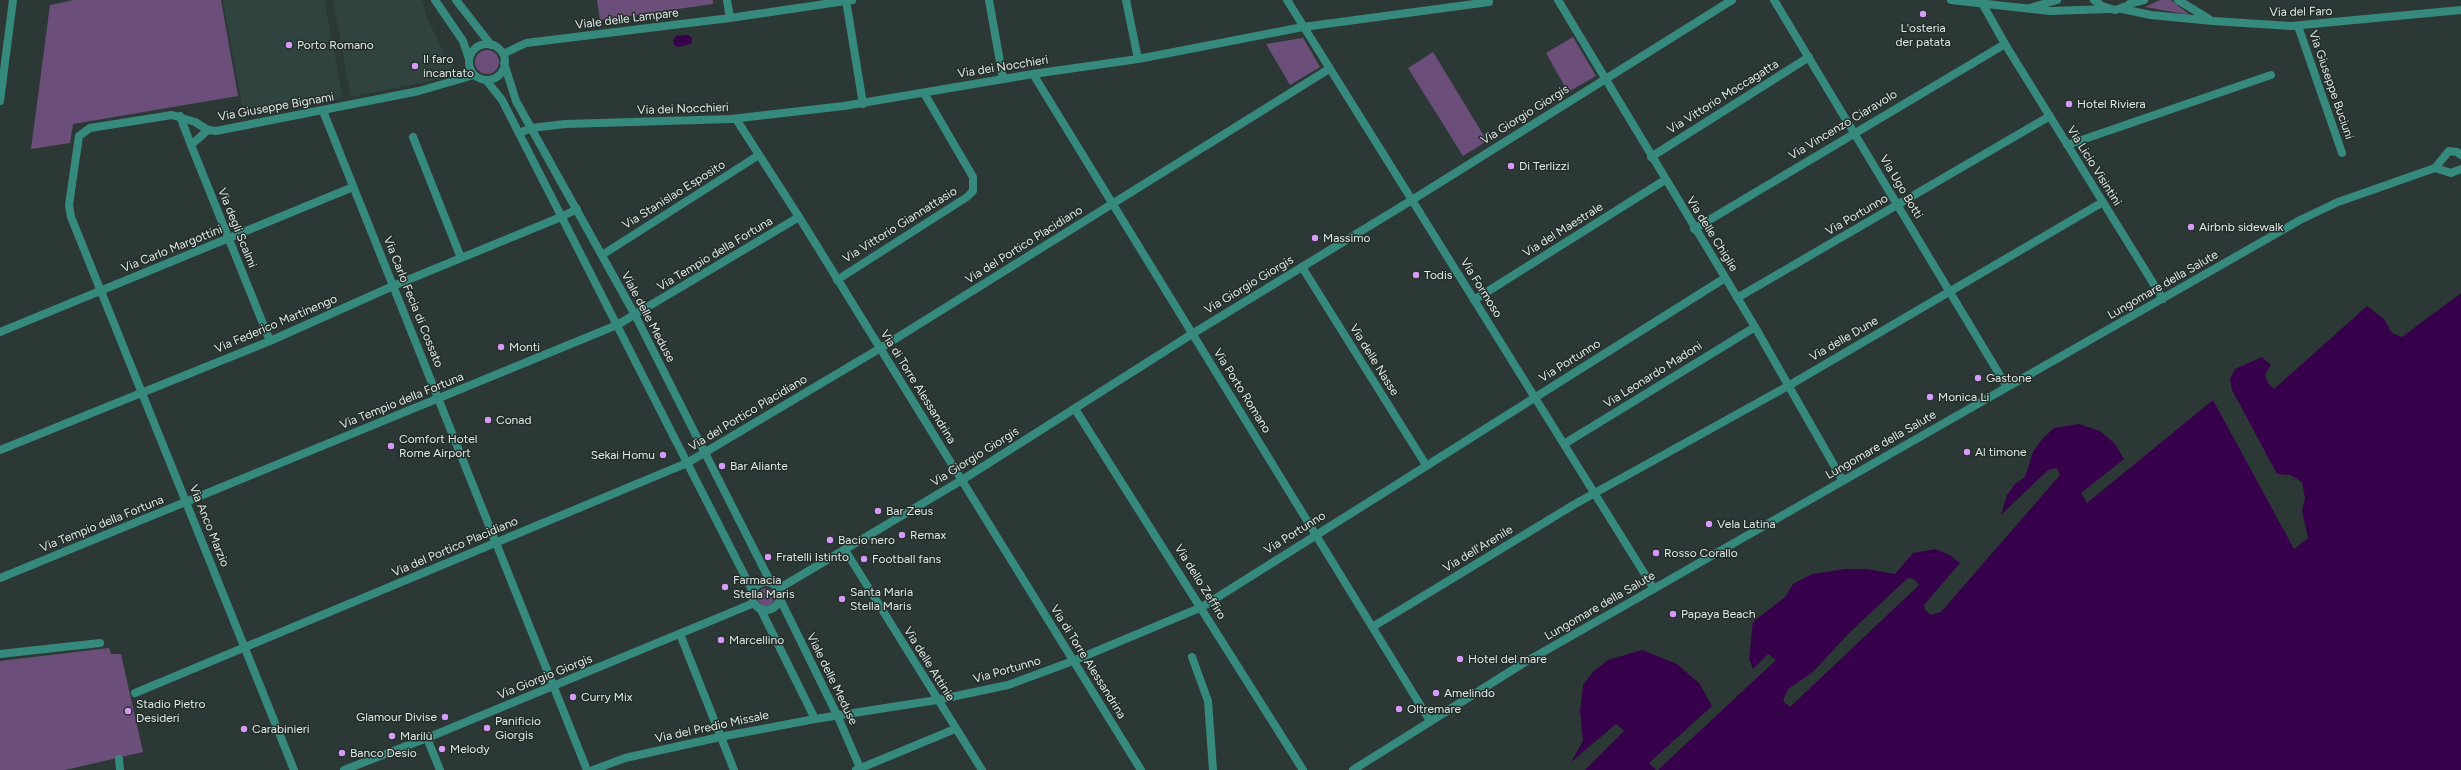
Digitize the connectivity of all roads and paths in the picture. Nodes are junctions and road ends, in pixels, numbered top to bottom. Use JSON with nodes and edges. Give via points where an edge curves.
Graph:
{"nodes":[{"id":1,"x":12,"y":0,"type":"edge"},
{"id":2,"x":435,"y":0,"type":"edge"},
{"id":3,"x":456,"y":0,"type":"edge"},
{"id":4,"x":727,"y":0,"type":"edge"},
{"id":5,"x":848,"y":0,"type":"edge"},
{"id":6,"x":989,"y":0,"type":"edge"},
{"id":7,"x":1126,"y":0,"type":"edge"},
{"id":8,"x":1287,"y":0,"type":"edge"},
{"id":9,"x":1558,"y":0,"type":"edge"},
{"id":10,"x":1732,"y":0,"type":"edge"},
{"id":11,"x":1774,"y":0,"type":"edge"},
{"id":12,"x":1951,"y":0,"type":"edge"},
{"id":13,"x":2057,"y":0,"type":"edge"},
{"id":14,"x":2094,"y":0,"type":"edge"},
{"id":15,"x":2144,"y":0,"type":"edge"},
{"id":16,"x":2178,"y":0,"type":"edge"},
{"id":17,"x":2133,"y":1,"type":"edge"},
{"id":18,"x":1488,"y":2,"type":"dead end"},
{"id":19,"x":1982,"y":3,"type":"junction"},
{"id":20,"x":2029,"y":8,"type":"junction"},
{"id":21,"x":2109,"y":9,"type":"junction"},
{"id":22,"x":2122,"y":9,"type":"junction"},
{"id":23,"x":2461,"y":10,"type":"edge"},
{"id":24,"x":730,"y":18,"type":"junction"},
{"id":25,"x":2213,"y":22,"type":"junction"},
{"id":26,"x":2298,"y":26,"type":"junction"},
{"id":27,"x":1303,"y":28,"type":"junction"},
{"id":28,"x":2004,"y":44,"type":"junction"},
{"id":29,"x":491,"y":45,"type":"junction"},
{"id":30,"x":502,"y":54,"type":"junction"},
{"id":31,"x":1809,"y":57,"type":"junction"},
{"id":32,"x":1138,"y":59,"type":"junction"},
{"id":33,"x":469,"y":60,"type":"junction"},
{"id":34,"x":504,"y":63,"type":"junction"},
{"id":35,"x":1329,"y":69,"type":"junction"},
{"id":36,"x":1032,"y":74,"type":"junction"},
{"id":37,"x":474,"y":75,"type":"junction"},
{"id":38,"x":2271,"y":75,"type":"dead end"},
{"id":39,"x":1003,"y":79,"type":"junction"},
{"id":40,"x":1605,"y":79,"type":"junction"},
{"id":41,"x":486,"y":80,"type":"junction"},
{"id":42,"x":924,"y":93,"type":"junction"},
{"id":43,"x":0,"y":101,"type":"edge"},
{"id":44,"x":863,"y":104,"type":"junction"},
{"id":45,"x":323,"y":111,"type":"junction"},
{"id":46,"x":180,"y":116,"type":"junction"},
{"id":47,"x":2050,"y":116,"type":"junction"},
{"id":48,"x":736,"y":119,"type":"junction"},
{"id":49,"x":532,"y":128,"type":"junction"},
{"id":50,"x":208,"y":130,"type":"junction"},
{"id":51,"x":1854,"y":132,"type":"junction"},
{"id":52,"x":519,"y":133,"type":"junction"},
{"id":53,"x":413,"y":137,"type":"dead end"},
{"id":54,"x":191,"y":145,"type":"junction"},
{"id":55,"x":2067,"y":145,"type":"junction"},
{"id":56,"x":2342,"y":153,"type":"dead end"},
{"id":57,"x":759,"y":155,"type":"junction"},
{"id":58,"x":2461,"y":155,"type":"edge"},
{"id":59,"x":1651,"y":157,"type":"junction"},
{"id":60,"x":2435,"y":168,"type":"junction"},
{"id":61,"x":2461,"y":169,"type":"edge"},
{"id":62,"x":1665,"y":180,"type":"junction"},
{"id":63,"x":354,"y":187,"type":"junction"},
{"id":64,"x":1412,"y":200,"type":"junction"},
{"id":65,"x":2103,"y":202,"type":"junction"},
{"id":66,"x":1112,"y":204,"type":"junction"},
{"id":67,"x":1898,"y":205,"type":"junction"},
{"id":68,"x":577,"y":209,"type":"junction"},
{"id":69,"x":799,"y":217,"type":"junction"},
{"id":70,"x":562,"y":218,"type":"junction"},
{"id":71,"x":1694,"y":229,"type":"junction"},
{"id":72,"x":228,"y":239,"type":"junction"},
{"id":73,"x":602,"y":255,"type":"junction"},
{"id":74,"x":461,"y":258,"type":"junction"},
{"id":75,"x":1302,"y":267,"type":"junction"},
{"id":76,"x":1725,"y":278,"type":"junction"},
{"id":77,"x":837,"y":280,"type":"junction"},
{"id":78,"x":393,"y":286,"type":"junction"},
{"id":79,"x":101,"y":291,"type":"junction"},
{"id":80,"x":1950,"y":292,"type":"junction"},
{"id":81,"x":1737,"y":298,"type":"junction"},
{"id":82,"x":2163,"y":299,"type":"junction"},
{"id":83,"x":1474,"y":300,"type":"junction"},
{"id":84,"x":635,"y":315,"type":"junction"},
{"id":85,"x":617,"y":325,"type":"junction"},
{"id":86,"x":1755,"y":327,"type":"junction"},
{"id":87,"x":0,"y":332,"type":"edge"},
{"id":88,"x":1192,"y":334,"type":"junction"},
{"id":89,"x":270,"y":341,"type":"junction"},
{"id":90,"x":879,"y":349,"type":"junction"},
{"id":91,"x":1788,"y":386,"type":"junction"},
{"id":92,"x":2007,"y":387,"type":"junction"},
{"id":93,"x":142,"y":392,"type":"junction"},
{"id":94,"x":1536,"y":397,"type":"junction"},
{"id":95,"x":438,"y":398,"type":"junction"},
{"id":96,"x":1075,"y":409,"type":"junction"},
{"id":97,"x":1564,"y":444,"type":"junction"},
{"id":98,"x":0,"y":450,"type":"edge"},
{"id":99,"x":705,"y":452,"type":"junction"},
{"id":100,"x":687,"y":463,"type":"junction"},
{"id":101,"x":1426,"y":465,"type":"junction"},
{"id":102,"x":962,"y":480,"type":"junction"},
{"id":103,"x":1843,"y":481,"type":"junction"},
{"id":104,"x":1595,"y":492,"type":"junction"},
{"id":105,"x":187,"y":503,"type":"junction"},
{"id":106,"x":1316,"y":534,"type":"junction"},
{"id":107,"x":496,"y":543,"type":"junction"},
{"id":108,"x":845,"y":550,"type":"junction"},
{"id":109,"x":0,"y":578,"type":"edge"},
{"id":110,"x":771,"y":583,"type":"junction"},
{"id":111,"x":778,"y":589,"type":"junction"},
{"id":112,"x":1654,"y":589,"type":"junction"},
{"id":113,"x":753,"y":592,"type":"junction"},
{"id":114,"x":780,"y":600,"type":"junction"},
{"id":115,"x":754,"y":603,"type":"junction"},
{"id":116,"x":1202,"y":607,"type":"junction"},
{"id":117,"x":761,"y":610,"type":"junction"},
{"id":118,"x":1374,"y":626,"type":"junction"},
{"id":119,"x":680,"y":634,"type":"junction"},
{"id":120,"x":100,"y":642,"type":"dead end"},
{"id":121,"x":245,"y":648,"type":"junction"},
{"id":122,"x":0,"y":654,"type":"edge"},
{"id":123,"x":1192,"y":657,"type":"dead end"},
{"id":124,"x":1073,"y":661,"type":"junction"},
{"id":125,"x":553,"y":686,"type":"junction"},
{"id":126,"x":135,"y":693,"type":"dead end"},
{"id":127,"x":937,"y":700,"type":"junction"},
{"id":128,"x":838,"y":717,"type":"junction"},
{"id":129,"x":815,"y":719,"type":"junction"},
{"id":130,"x":1430,"y":721,"type":"junction"},
{"id":131,"x":956,"y":729,"type":"junction"},
{"id":132,"x":720,"y":737,"type":"junction"},
{"id":133,"x":428,"y":738,"type":"junction"},
{"id":134,"x":119,"y":759,"type":"dead end"},
{"id":135,"x":859,"y":769,"type":"edge"},
{"id":136,"x":120,"y":770,"type":"edge"},
{"id":137,"x":294,"y":770,"type":"edge"},
{"id":138,"x":344,"y":770,"type":"edge"},
{"id":139,"x":440,"y":770,"type":"edge"},
{"id":140,"x":587,"y":770,"type":"edge"},
{"id":141,"x":593,"y":770,"type":"edge"},
{"id":142,"x":734,"y":770,"type":"edge"},
{"id":143,"x":982,"y":770,"type":"edge"},
{"id":144,"x":1141,"y":770,"type":"edge"},
{"id":145,"x":1213,"y":770,"type":"edge"},
{"id":146,"x":1303,"y":770,"type":"edge"},
{"id":147,"x":1353,"y":770,"type":"edge"}],
"edges":[{"from":1,"to":43,"type":"street"},
{"from":2,"to":33,"type":"street","via":[[463,41]]},
{"from":3,"to":29,"type":"street"},
{"from":4,"to":24,"type":"street"},
{"from":5,"to":24,"type":"street","name":"Viale delle Lampare"},
{"from":5,"to":44,"type":"street"},
{"from":6,"to":39,"type":"street"},
{"from":7,"to":32,"type":"street"},
{"from":8,"to":27,"type":"street","name":"Via Formoso"},
{"from":9,"to":40,"type":"street","name":"Via delle Chiglie"},
{"from":10,"to":40,"type":"street","name":"Via Giorgio Giorgis"},
{"from":11,"to":31,"type":"street","name":"Via Ugo Botti"},
{"from":12,"to":19,"type":"street"},
{"from":13,"to":20,"type":"street"},
{"from":14,"to":21,"type":"street"},
{"from":15,"to":17,"type":"street"},
{"from":16,"to":25,"type":"street"},
{"from":17,"to":22,"type":"street"},
{"from":18,"to":27,"type":"street","name":"Via dei Nocchieri"},
{"from":19,"to":20,"type":"street"},
{"from":19,"to":28,"type":"street","name":"Via Licio Visintini"},
{"from":20,"to":21,"type":"street","name":"Via del Faro","via":[[2058,11]]},
{"from":21,"to":22,"type":"street","name":"Via del Faro"},
{"from":22,"to":25,"type":"street","name":"Via del Faro"},
{"from":23,"to":26,"type":"street","name":"Via del Faro"},
{"from":24,"to":30,"type":"street","name":"Viale delle Lampare","via":[[526,43]]},
{"from":25,"to":26,"type":"street","name":"Via del Faro"},
{"from":26,"to":56,"type":"street","name":"Via Giuseppe Buciuni"},
{"from":27,"to":32,"type":"street","name":"Via dei Nocchieri"},
{"from":27,"to":35,"type":"street","name":"Via Formoso"},
{"from":28,"to":47,"type":"street","name":"Via Licio Visintini"},
{"from":28,"to":51,"type":"street","name":"Via Vincenzo Ciaravolo"},
{"from":29,"to":30,"type":"street"},
{"from":29,"to":33,"type":"street","via":[[479,46],[470,54]]},
{"from":30,"to":34,"type":"street"},
{"from":31,"to":51,"type":"street","name":"Via Ugo Botti"},
{"from":31,"to":59,"type":"street","name":"Via Vittorio Moccagatta"},
{"from":32,"to":36,"type":"street","name":"Via dei Nocchieri"},
{"from":33,"to":37,"type":"street"},
{"from":34,"to":41,"type":"street","via":[[501,73]]},
{"from":34,"to":49,"type":"street","name":"Viale delle Meduse","via":[[514,96]]},
{"from":35,"to":64,"type":"street","name":"Via Formoso"},
{"from":35,"to":66,"type":"street","name":"Via del Portico Placidiano"},
{"from":36,"to":39,"type":"street","name":"Via dei Nocchieri"},
{"from":36,"to":66,"type":"street","name":"Via Porto Romano"},
{"from":37,"to":41,"type":"street"},
{"from":37,"to":45,"type":"street","name":"Via Giuseppe Bignami","via":[[428,89]]},
{"from":38,"to":55,"type":"street"},
{"from":39,"to":42,"type":"street","name":"Via dei Nocchieri"},
{"from":40,"to":59,"type":"street","name":"Via delle Chiglie"},
{"from":40,"to":64,"type":"street","name":"Via Giorgio Giorgis"},
{"from":41,"to":52,"type":"street","via":[[499,95]]},
{"from":42,"to":44,"type":"street","name":"Via dei Nocchieri"},
{"from":42,"to":77,"type":"street","name":"Via Vittorio Giannattasio","via":[[973,177],[974,188],[969,195]]},
{"from":44,"to":48,"type":"street","name":"Via dei Nocchieri"},
{"from":45,"to":50,"type":"street","name":"Via Giuseppe Bignami","via":[[216,131]]},
{"from":45,"to":63,"type":"street","name":"Via Carlo Fecia di Cossato"},
{"from":46,"to":50,"type":"street","name":"Via Giuseppe Bignami"},
{"from":46,"to":54,"type":"street","name":"Via degli Scalmi"},
{"from":46,"to":79,"type":"street","name":"Via Giuseppe Bignami","via":[[172,115],[90,128],[79,136],[69,205],[71,217]]},
{"from":47,"to":55,"type":"street","name":"Via Licio Visintini"},
{"from":47,"to":67,"type":"street","name":"Via Portunno"},
{"from":48,"to":49,"type":"street","name":"Via dei Nocchieri","via":[[565,124]]},
{"from":48,"to":57,"type":"street","name":"Via di Torre Alessandrina"},
{"from":49,"to":52,"type":"street","name":"Via dei Nocchieri"},
{"from":49,"to":68,"type":"street","name":"Viale delle Meduse"},
{"from":50,"to":54,"type":"street"},
{"from":51,"to":67,"type":"street","name":"Via Ugo Botti"},
{"from":51,"to":71,"type":"street","name":"Via Vincenzo Ciaravolo"},
{"from":52,"to":70,"type":"street"},
{"from":53,"to":74,"type":"street"},
{"from":54,"to":72,"type":"street","name":"Via degli Scalmi"},
{"from":55,"to":65,"type":"street","name":"Via Licio Visintini"},
{"from":57,"to":69,"type":"street","name":"Via di Torre Alessandrina"},
{"from":57,"to":73,"type":"street","name":"Via Stanislao Esposito"},
{"from":58,"to":60,"type":"street","via":[[2449,151]]},
{"from":59,"to":62,"type":"street","name":"Via delle Chiglie"},
{"from":60,"to":61,"type":"street","via":[[2451,173]]},
{"from":60,"to":82,"type":"street","name":"Lungomare della Salute","via":[[2312,213]]},
{"from":62,"to":71,"type":"street","name":"Via delle Chiglie"},
{"from":62,"to":83,"type":"street","name":"Via del Maestrale"},
{"from":63,"to":72,"type":"street","name":"Via Carlo Margottini"},
{"from":63,"to":78,"type":"street","name":"Via Carlo Fecia di Cossato"},
{"from":64,"to":75,"type":"street","name":"Via Giorgio Giorgis"},
{"from":64,"to":83,"type":"street","name":"Via Formoso"},
{"from":65,"to":80,"type":"street","name":"Via delle Dune"},
{"from":65,"to":82,"type":"street","name":"Via Licio Visintini"},
{"from":66,"to":88,"type":"street","name":"Via Porto Romano"},
{"from":66,"to":90,"type":"street","name":"Via del Portico Placidiano"},
{"from":67,"to":80,"type":"street","name":"Via Ugo Botti"},
{"from":67,"to":81,"type":"street","name":"Via Portunno"},
{"from":68,"to":70,"type":"street","name":"Via Federico Martinengo"},
{"from":68,"to":73,"type":"street","name":"Viale delle Meduse"},
{"from":69,"to":77,"type":"street","name":"Via di Torre Alessandrina"},
{"from":69,"to":84,"type":"street","name":"Via Tempio della Fortuna"},
{"from":70,"to":74,"type":"street","name":"Via Federico Martinengo"},
{"from":70,"to":85,"type":"street"},
{"from":71,"to":76,"type":"street","name":"Via delle Chiglie"},
{"from":72,"to":79,"type":"street","name":"Via Carlo Margottini"},
{"from":72,"to":89,"type":"street","name":"Via degli Scalmi"},
{"from":73,"to":84,"type":"street","name":"Viale delle Meduse"},
{"from":74,"to":78,"type":"street","name":"Via Federico Martinengo"},
{"from":75,"to":88,"type":"street","name":"Via Giorgio Giorgis"},
{"from":75,"to":101,"type":"street","name":"Via delle Nasse"},
{"from":76,"to":81,"type":"street","name":"Via delle Chiglie"},
{"from":76,"to":94,"type":"street","name":"Via Portunno"},
{"from":77,"to":90,"type":"street","name":"Via di Torre Alessandrina"},
{"from":78,"to":89,"type":"street","name":"Via Federico Martinengo"},
{"from":78,"to":95,"type":"street","name":"Via Carlo Fecia di Cossato"},
{"from":79,"to":87,"type":"street","name":"Via Carlo Margottini"},
{"from":79,"to":93,"type":"street","name":"Via Anco Marzio"},
{"from":80,"to":91,"type":"street","name":"Via delle Dune"},
{"from":80,"to":92,"type":"street","name":"Via Ugo Botti"},
{"from":81,"to":86,"type":"street","name":"Via delle Chiglie"},
{"from":82,"to":92,"type":"street","name":"Lungomare della Salute"},
{"from":83,"to":94,"type":"street","name":"Via Formoso"},
{"from":84,"to":85,"type":"street","name":"Via Tempio della Fortuna"},
{"from":84,"to":99,"type":"street","name":"Viale delle Meduse"},
{"from":85,"to":95,"type":"street","name":"Via Tempio della Fortuna"},
{"from":85,"to":100,"type":"street"},
{"from":86,"to":91,"type":"street","name":"Via delle Chiglie"},
{"from":86,"to":97,"type":"street","name":"Via Leonardo Madoni"},
{"from":88,"to":96,"type":"street","name":"Via Giorgio Giorgis"},
{"from":88,"to":106,"type":"street","name":"Via Porto Romano"},
{"from":89,"to":93,"type":"street","name":"Via Federico Martinengo"},
{"from":90,"to":99,"type":"street","name":"Via del Portico Placidiano"},
{"from":90,"to":102,"type":"street","name":"Via di Torre Alessandrina"},
{"from":91,"to":103,"type":"street","name":"Via delle Chiglie"},
{"from":91,"to":104,"type":"street","name":"Via delle Dune"},
{"from":92,"to":103,"type":"street","name":"Lungomare della Salute"},
{"from":93,"to":98,"type":"street","name":"Via Federico Martinengo"},
{"from":93,"to":105,"type":"street","name":"Via Anco Marzio"},
{"from":94,"to":97,"type":"street","name":"Via Formoso"},
{"from":94,"to":101,"type":"street","name":"Via Portunno"},
{"from":95,"to":105,"type":"street","name":"Via Tempio della Fortuna"},
{"from":95,"to":107,"type":"street","name":"Via Carlo Fecia di Cossato"},
{"from":96,"to":102,"type":"street","name":"Via Giorgio Giorgis"},
{"from":96,"to":116,"type":"street","name":"Via dello Zeffiro"},
{"from":97,"to":104,"type":"street","name":"Via Formoso"},
{"from":99,"to":100,"type":"street","name":"Via del Portico Placidiano"},
{"from":99,"to":110,"type":"street","name":"Viale delle Meduse"},
{"from":100,"to":107,"type":"street","name":"Via del Portico Placidiano"},
{"from":100,"to":113,"type":"street"},
{"from":101,"to":106,"type":"street","name":"Via Portunno"},
{"from":102,"to":108,"type":"street","name":"Via Giorgio Giorgis"},
{"from":102,"to":124,"type":"street","name":"Via di Torre Alessandrina"},
{"from":103,"to":112,"type":"street","name":"Lungomare della Salute"},
{"from":104,"to":112,"type":"street","name":"Via Formoso"},
{"from":104,"to":118,"type":"street","name":"Via dell'Arenile"},
{"from":105,"to":109,"type":"street","name":"Via Tempio della Fortuna"},
{"from":105,"to":121,"type":"street","name":"Via Anco Marzio"},
{"from":106,"to":116,"type":"street","name":"Via Portunno"},
{"from":106,"to":118,"type":"street","name":"Via Porto Romano"},
{"from":107,"to":121,"type":"street","name":"Via del Portico Placidiano"},
{"from":107,"to":125,"type":"street","name":"Via Carlo Fecia di Cossato"},
{"from":108,"to":111,"type":"street","name":"Via Giorgio Giorgis"},
{"from":108,"to":127,"type":"street","name":"Via delle Attinie"},
{"from":110,"to":111,"type":"street"},
{"from":110,"to":113,"type":"street","via":[[759,584]]},
{"from":111,"to":114,"type":"street"},
{"from":112,"to":130,"type":"street","name":"Lungomare della Salute","via":[[1522,664]]},
{"from":113,"to":115,"type":"street"},
{"from":114,"to":117,"type":"street","via":[[772,609]]},
{"from":114,"to":128,"type":"street","name":"Viale delle Meduse"},
{"from":115,"to":117,"type":"street"},
{"from":115,"to":119,"type":"street","name":"Via Giorgio Giorgis"},
{"from":116,"to":124,"type":"street","name":"Via Portunno"},
{"from":116,"to":146,"type":"street","name":"Via dello Zeffiro"},
{"from":117,"to":129,"type":"street"},
{"from":118,"to":130,"type":"street","name":"Via Porto Romano"},
{"from":119,"to":125,"type":"street","name":"Via Giorgio Giorgis"},
{"from":119,"to":132,"type":"street"},
{"from":120,"to":122,"type":"street"},
{"from":121,"to":126,"type":"street","name":"Via del Portico Placidiano"},
{"from":121,"to":137,"type":"street","name":"Via Anco Marzio"},
{"from":123,"to":145,"type":"street","via":[[1208,701]]},
{"from":124,"to":127,"type":"street","name":"Via Portunno","via":[[1008,685]]},
{"from":124,"to":144,"type":"street","name":"Via di Torre Alessandrina"},
{"from":125,"to":133,"type":"street","name":"Via Giorgio Giorgis"},
{"from":125,"to":140,"type":"street","name":"Via Carlo Fecia di Cossato"},
{"from":127,"to":128,"type":"street","name":"Via Portunno"},
{"from":127,"to":131,"type":"street","name":"Via delle Attinie"},
{"from":128,"to":129,"type":"street","name":"Via del Predio Missale"},
{"from":128,"to":135,"type":"street","name":"Viale delle Meduse"},
{"from":129,"to":132,"type":"street","name":"Via del Predio Missale"},
{"from":130,"to":147,"type":"street","name":"Lungomare della Salute"},
{"from":131,"to":135,"type":"street"},
{"from":131,"to":143,"type":"street","name":"Via delle Attinie"},
{"from":132,"to":141,"type":"street","name":"Via del Predio Missale","via":[[625,758]]},
{"from":132,"to":142,"type":"street"},
{"from":133,"to":138,"type":"street","name":"Via Giorgio Giorgis"},
{"from":133,"to":139,"type":"street"},
{"from":134,"to":136,"type":"street"}]}
